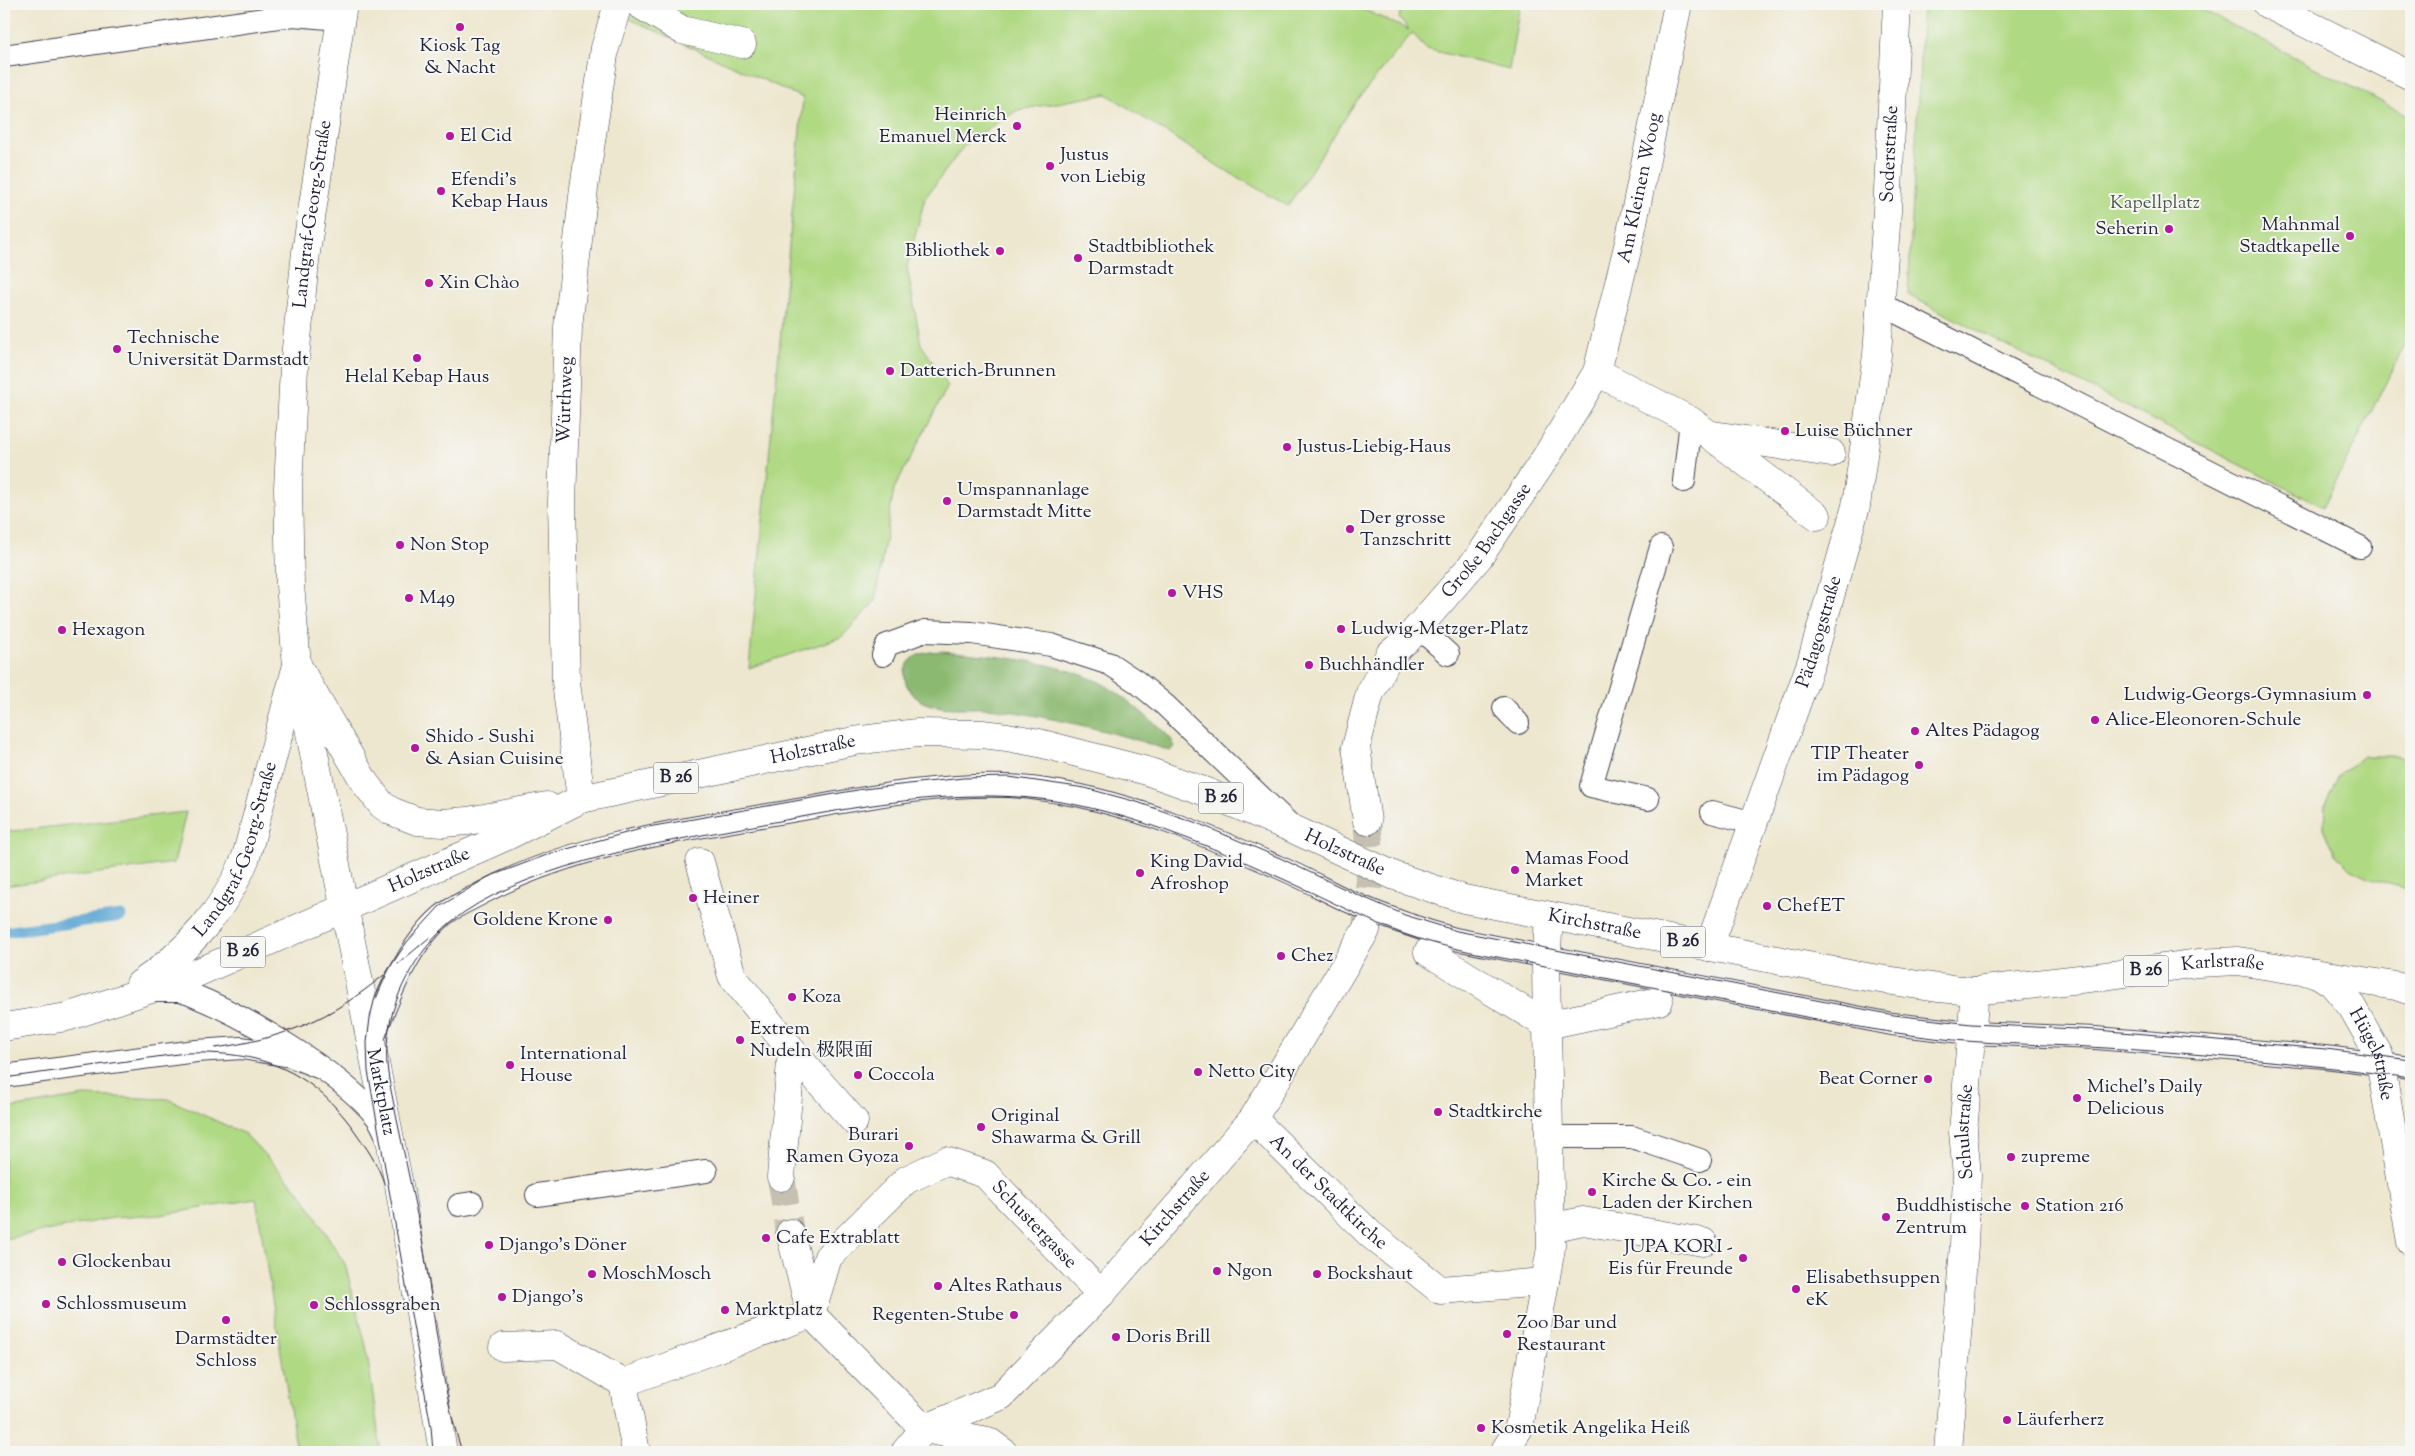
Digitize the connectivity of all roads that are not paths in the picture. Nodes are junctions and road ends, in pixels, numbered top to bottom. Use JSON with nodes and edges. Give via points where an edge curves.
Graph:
{"nodes":[{"id":1,"x":618,"y":4,"type":"edge"},
{"id":2,"x":639,"y":4,"type":"edge"},
{"id":3,"x":1678,"y":4,"type":"edge"},
{"id":4,"x":1897,"y":4,"type":"edge"},
{"id":5,"x":2267,"y":4,"type":"edge"},
{"id":6,"x":341,"y":11,"type":"edge"},
{"id":7,"x":742,"y":44,"type":"dead end"},
{"id":8,"x":4,"y":56,"type":"edge"},
{"id":9,"x":2411,"y":76,"type":"edge"},
{"id":10,"x":1880,"y":304,"type":"junction"},
{"id":11,"x":1597,"y":372,"type":"junction"},
{"id":12,"x":1700,"y":428,"type":"junction"},
{"id":13,"x":1830,"y":453,"type":"dead end"},
{"id":14,"x":1684,"y":481,"type":"dead end"},
{"id":15,"x":1817,"y":516,"type":"dead end"},
{"id":16,"x":1661,"y":547,"type":"dead end"},
{"id":17,"x":2360,"y":548,"type":"dead end"},
{"id":18,"x":1418,"y":627,"type":"junction"},
{"id":19,"x":1448,"y":654,"type":"dead end"},
{"id":20,"x":883,"y":655,"type":"dead end"},
{"id":21,"x":297,"y":665,"type":"junction"},
{"id":22,"x":581,"y":799,"type":"junction"},
{"id":23,"x":1648,"y":799,"type":"dead end"},
{"id":24,"x":1712,"y":812,"type":"dead end"},
{"id":25,"x":1367,"y":821,"type":"tunnel mouth"},
{"id":26,"x":1754,"y":823,"type":"junction"},
{"id":27,"x":1294,"y":828,"type":"junction"},
{"id":28,"x":700,"y":862,"type":"dead end"},
{"id":29,"x":1395,"y":876,"type":"joint"},
{"id":30,"x":345,"y":908,"type":"junction"},
{"id":31,"x":1549,"y":916,"type":"junction"},
{"id":32,"x":1366,"y":930,"type":"tunnel mouth"},
{"id":33,"x":1709,"y":947,"type":"junction"},
{"id":34,"x":746,"y":952,"type":"dead end"},
{"id":35,"x":1428,"y":952,"type":"dead end"},
{"id":36,"x":1546,"y":966,"type":"junction"},
{"id":37,"x":2316,"y":973,"type":"junction"},
{"id":38,"x":732,"y":976,"type":"junction"},
{"id":39,"x":1974,"y":991,"type":"junction"},
{"id":40,"x":2411,"y":991,"type":"edge"},
{"id":41,"x":129,"y":995,"type":"junction"},
{"id":42,"x":1659,"y":1001,"type":"dead end"},
{"id":43,"x":1547,"y":1025,"type":"junction"},
{"id":44,"x":4,"y":1026,"type":"edge"},
{"id":45,"x":1970,"y":1033,"type":"junction"},
{"id":46,"x":372,"y":1044,"type":"junction"},
{"id":47,"x":792,"y":1051,"type":"junction"},
{"id":48,"x":2381,"y":1064,"type":"junction"},
{"id":49,"x":321,"y":1068,"type":"junction"},
{"id":50,"x":2411,"y":1068,"type":"edge"},
{"id":51,"x":4,"y":1076,"type":"edge"},
{"id":52,"x":1253,"y":1119,"type":"junction"},
{"id":53,"x":854,"y":1121,"type":"dead end"},
{"id":54,"x":1549,"y":1137,"type":"junction"},
{"id":55,"x":391,"y":1143,"type":"junction"},
{"id":56,"x":1700,"y":1160,"type":"dead end"},
{"id":57,"x":778,"y":1166,"type":"tunnel mouth"},
{"id":58,"x":706,"y":1171,"type":"dead end"},
{"id":59,"x":537,"y":1195,"type":"dead end"},
{"id":60,"x":1550,"y":1228,"type":"junction"},
{"id":61,"x":790,"y":1233,"type":"tunnel mouth"},
{"id":62,"x":1702,"y":1242,"type":"dead end"},
{"id":63,"x":2411,"y":1242,"type":"edge"},
{"id":64,"x":1545,"y":1282,"type":"junction"},
{"id":65,"x":1101,"y":1294,"type":"junction"},
{"id":66,"x":811,"y":1314,"type":"junction"},
{"id":67,"x":503,"y":1348,"type":"dead end"},
{"id":68,"x":623,"y":1383,"type":"junction"},
{"id":69,"x":924,"y":1429,"type":"junction"},
{"id":70,"x":996,"y":1446,"type":"edge"},
{"id":71,"x":443,"y":1452,"type":"edge"},
{"id":72,"x":636,"y":1452,"type":"edge"},
{"id":73,"x":905,"y":1452,"type":"edge"},
{"id":74,"x":1504,"y":1452,"type":"edge"},
{"id":75,"x":1948,"y":1452,"type":"edge"}],
"edges":[{"from":1,"to":22,"type":"street","name":"Würthweg","via":[[604,57],[584,188],[568,327],[562,502],[566,682]]},
{"from":2,"to":7,"type":"street","via":[[682,30]]},
{"from":3,"to":11,"type":"street","name":"Am Kleinen Woog","via":[[1629,242]]},
{"from":4,"to":10,"type":"street","name":"Soderstraße"},
{"from":5,"to":9,"type":"street"},
{"from":6,"to":8,"type":"lane"},
{"from":6,"to":21,"type":"street","name":"Landgraf-Georg-Straße","number":"B 26","via":[[306,252],[294,368],[288,488],[290,584]]},
{"from":10,"to":17,"type":"lane"},
{"from":10,"to":26,"type":"street","name":"Pädagogstraße","via":[[1877,355],[1856,506],[1811,663]]},
{"from":11,"to":12,"type":"street"},
{"from":11,"to":18,"type":"street","name":"Große Bachgasse","via":[[1548,454],[1479,557]]},
{"from":12,"to":13,"type":"street"},
{"from":12,"to":14,"type":"lane"},
{"from":12,"to":15,"type":"street"},
{"from":16,"to":23,"type":"lane","via":[[1592,786]]},
{"from":18,"to":19,"type":"lane"},
{"from":18,"to":25,"type":"street","name":"Große Bachgasse","via":[[1390,654],[1370,693],[1356,747]]},
{"from":20,"to":27,"type":"lane","name":"Holzstraße","via":[[887,645],[925,631],[941,630],[1042,644],[1110,664],[1165,705]]},
{"from":21,"to":22,"type":"street","name":"Landgraf-Georg-Straße","number":"B 26","via":[[365,783],[391,811],[417,821],[443,823]]},
{"from":21,"to":30,"type":"street","name":"Landgraf-Georg-Straße"},
{"from":21,"to":41,"type":"street","name":"Landgraf-Georg-Straße","number":"B 26","via":[[237,880],[200,934]]},
{"from":22,"to":27,"type":"street","name":"Holzstraße","number":"B 26","via":[[854,741],[917,733],[982,734],[1039,743],[1147,771]]},
{"from":22,"to":30,"type":"street","name":"Holzstraße","number":"B 26","via":[[505,837]]},
{"from":24,"to":26,"type":"lane"},
{"from":26,"to":33,"type":"street","name":"Pädagogstraße"},
{"from":27,"to":29,"type":"street","name":"Holzstraße","number":"B 26"},
{"from":28,"to":38,"type":"street"},
{"from":29,"to":31,"type":"street","name":"Kirchstraße","number":"B 26","via":[[1464,899]]},
{"from":30,"to":41,"type":"street","number":"B 26","via":[[190,976]]},
{"from":30,"to":46,"type":"street","name":"Marktplatz"},
{"from":31,"to":33,"type":"street","name":"Kirchstraße","number":"B 26"},
{"from":31,"to":36,"type":"street"},
{"from":32,"to":52,"type":"street","name":"Kirchstraße"},
{"from":33,"to":39,"type":"street","name":"Kirchstraße","number":"B 26","via":[[1898,983]]},
{"from":34,"to":38,"type":"street"},
{"from":35,"to":43,"type":"street"},
{"from":36,"to":43,"type":"street"},
{"from":36,"to":45,"type":"lane","via":[[1892,1024]]},
{"from":36,"to":46,"type":"lane","via":[[1402,923],[1276,866],[1135,811],[1038,789],[964,787],[864,798],[650,836],[520,875],[441,917],[414,950],[395,981]]},
{"from":37,"to":39,"type":"street","name":"Karlstraße","number":"B 26","via":[[2238,961],[2198,963]]},
{"from":37,"to":40,"type":"street","name":"Karlstraße"},
{"from":37,"to":48,"type":"street","name":"Hügelstraße","number":"B 26","via":[[2332,983],[2352,1007]]},
{"from":38,"to":47,"type":"street"},
{"from":39,"to":45,"type":"street","name":"Schulstraße"},
{"from":41,"to":44,"type":"street","number":"B 26","via":[[66,1017]]},
{"from":41,"to":49,"type":"lane","via":[[179,991],[204,1000]]},
{"from":42,"to":43,"type":"street"},
{"from":43,"to":54,"type":"street"},
{"from":45,"to":48,"type":"lane","via":[[2096,1038]]},
{"from":45,"to":75,"type":"street","name":"Schulstraße","via":[[1963,1132],[1967,1175],[1964,1245]]},
{"from":46,"to":55,"type":"street","name":"Marktplatz"},
{"from":47,"to":53,"type":"street"},
{"from":47,"to":57,"type":"street"},
{"from":48,"to":50,"type":"lane"},
{"from":48,"to":63,"type":"street","name":"Hügelstraße","number":"B 26"},
{"from":49,"to":51,"type":"lane","via":[[291,1056],[242,1048],[196,1050]]},
{"from":49,"to":55,"type":"lane","via":[[356,1094],[378,1118]]},
{"from":52,"to":64,"type":"street","name":"An der Stadtkirche","via":[[1370,1234],[1440,1290]]},
{"from":52,"to":65,"type":"street","name":"Kirchstraße"},
{"from":54,"to":56,"type":"lane","via":[[1632,1137]]},
{"from":54,"to":60,"type":"street"},
{"from":55,"to":71,"type":"street","name":"Marktplatz"},
{"from":58,"to":59,"type":"lane"},
{"from":60,"to":62,"type":"street","via":[[1583,1221]]},
{"from":60,"to":64,"type":"street","via":[[1551,1248]]},
{"from":61,"to":66,"type":"street"},
{"from":64,"to":74,"type":"street","via":[[1519,1428]]},
{"from":65,"to":66,"type":"street","name":"Schustergasse","via":[[985,1174],[946,1161],[898,1178],[828,1257]]},
{"from":65,"to":69,"type":"street","name":"Kirchstraße","via":[[1001,1396]]},
{"from":66,"to":68,"type":"street"},
{"from":66,"to":69,"type":"street"},
{"from":67,"to":68,"type":"street","via":[[558,1345]]},
{"from":68,"to":72,"type":"street"},
{"from":69,"to":70,"type":"street"},
{"from":69,"to":73,"type":"street"}]}
